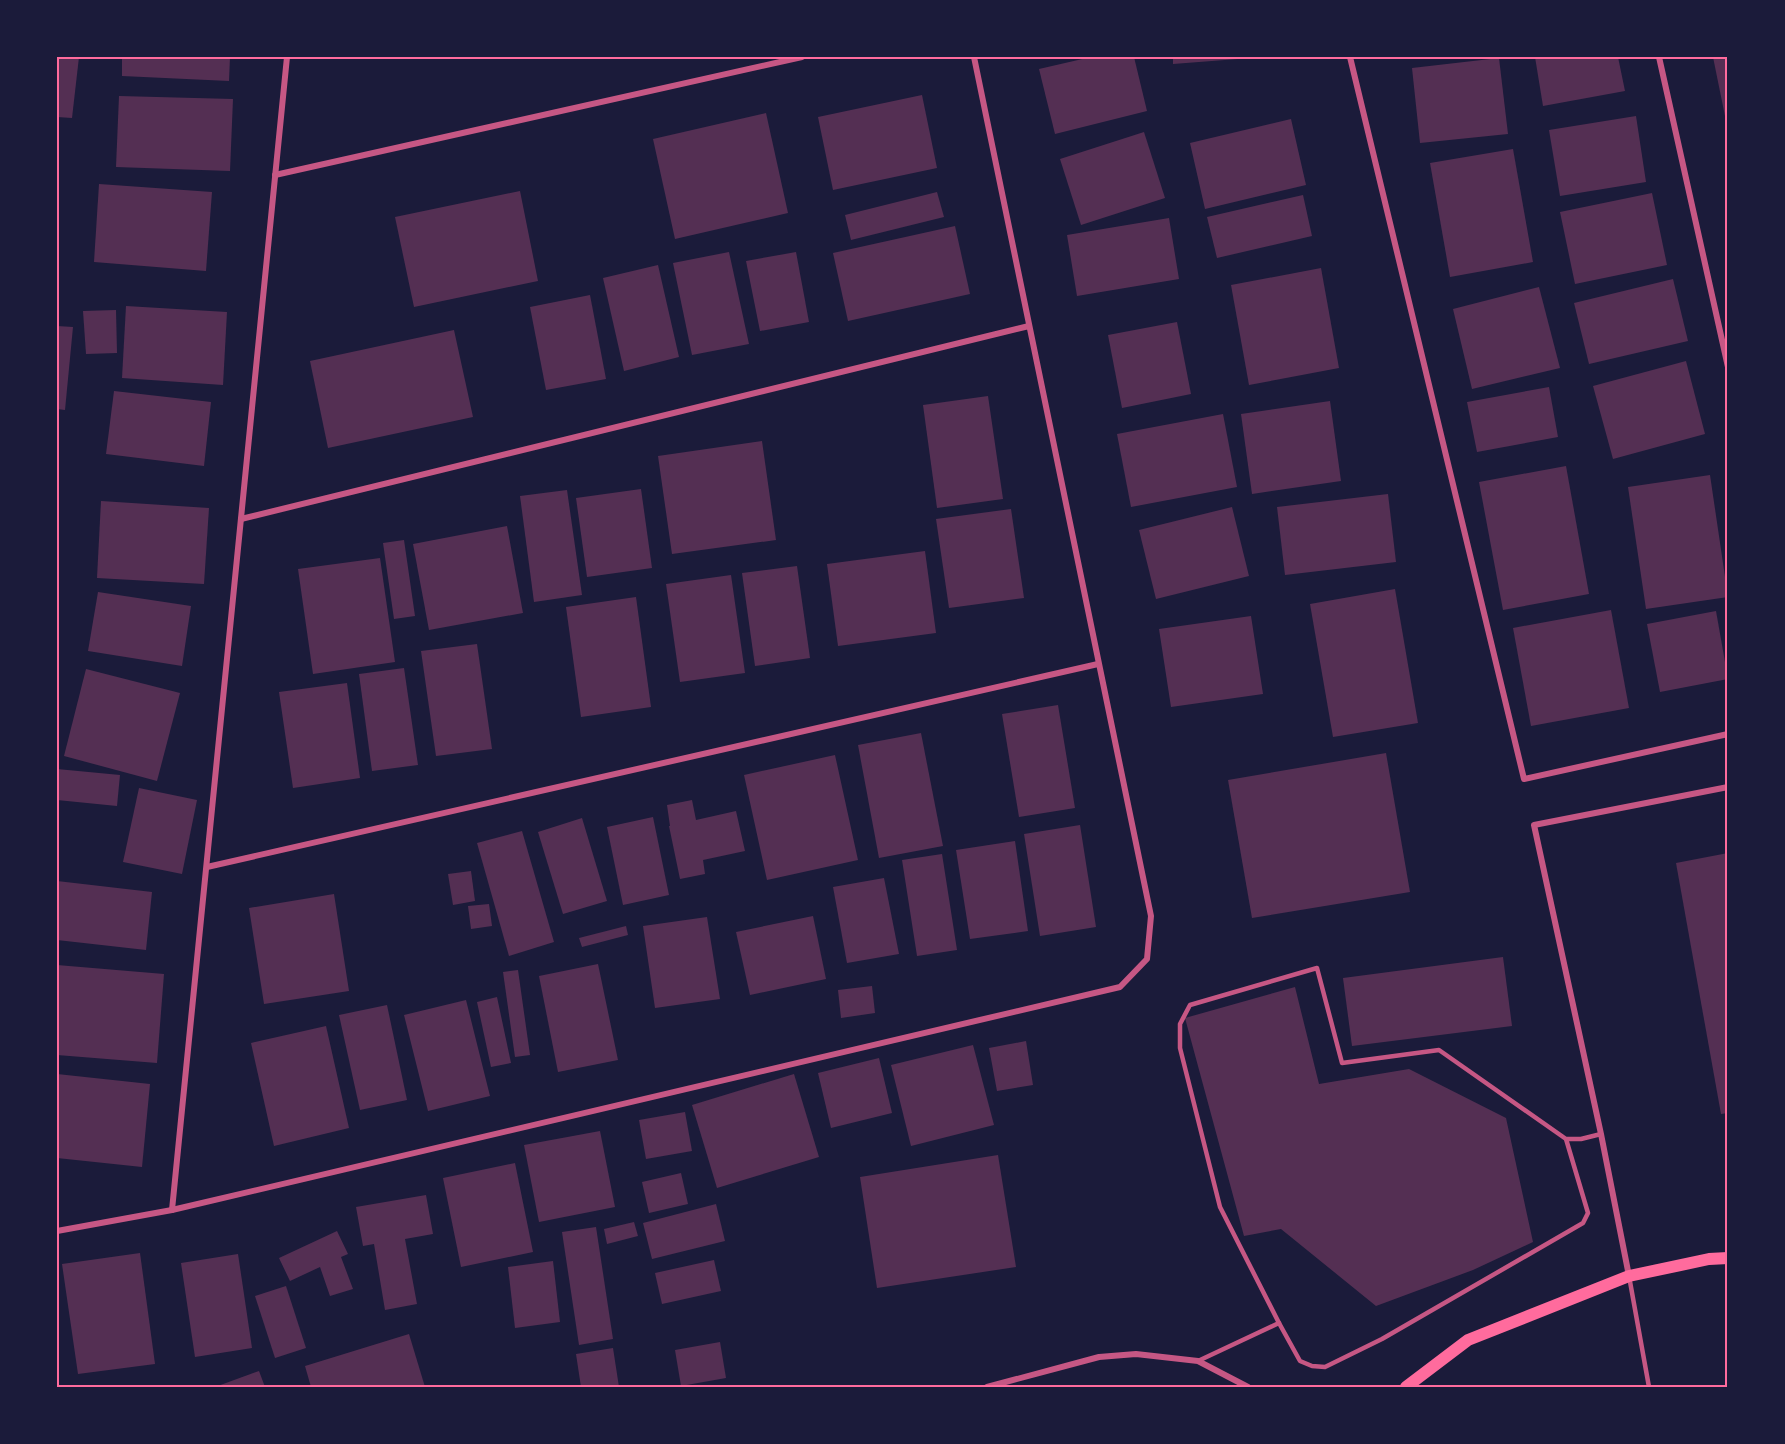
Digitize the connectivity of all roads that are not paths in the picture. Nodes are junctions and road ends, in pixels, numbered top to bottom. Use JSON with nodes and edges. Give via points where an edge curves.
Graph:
{"nodes":[{"id":1,"x":287,"y":57,"type":"edge"},
{"id":2,"x":802,"y":57,"type":"edge"},
{"id":3,"x":974,"y":57,"type":"edge"},
{"id":4,"x":1350,"y":57,"type":"edge"},
{"id":5,"x":1659,"y":57,"type":"edge"},
{"id":6,"x":275,"y":176,"type":"junction"},
{"id":7,"x":1029,"y":326,"type":"junction"},
{"id":8,"x":1728,"y":367,"type":"edge"},
{"id":9,"x":241,"y":519,"type":"junction"},
{"id":10,"x":1098,"y":664,"type":"junction"},
{"id":11,"x":1728,"y":734,"type":"edge"},
{"id":12,"x":1728,"y":787,"type":"edge"},
{"id":13,"x":207,"y":867,"type":"junction"},
{"id":14,"x":1601,"y":1134,"type":"junction"},
{"id":15,"x":1566,"y":1139,"type":"junction"},
{"id":16,"x":172,"y":1210,"type":"junction"},
{"id":17,"x":57,"y":1231,"type":"edge"},
{"id":18,"x":1728,"y":1258,"type":"edge"},
{"id":19,"x":1629,"y":1276,"type":"junction"},
{"id":20,"x":1279,"y":1323,"type":"junction"},
{"id":21,"x":1198,"y":1361,"type":"junction"},
{"id":22,"x":987,"y":1387,"type":"edge"},
{"id":23,"x":1248,"y":1387,"type":"edge"},
{"id":24,"x":1406,"y":1387,"type":"edge"},
{"id":25,"x":1649,"y":1387,"type":"edge"}],
"edges":[{"from":1,"to":6,"type":"street"},
{"from":2,"to":6,"type":"street"},
{"from":3,"to":7,"type":"street"},
{"from":4,"to":11,"type":"street","via":[[1524,779]]},
{"from":5,"to":8,"type":"street"},
{"from":6,"to":9,"type":"street"},
{"from":7,"to":9,"type":"street"},
{"from":7,"to":10,"type":"street"},
{"from":9,"to":13,"type":"street"},
{"from":10,"to":13,"type":"street"},
{"from":10,"to":16,"type":"street","via":[[1151,916],[1148,959],[1120,987]]},
{"from":12,"to":14,"type":"street","via":[[1534,825]]},
{"from":13,"to":16,"type":"street"},
{"from":14,"to":15,"type":"lane"},
{"from":14,"to":19,"type":"street"},
{"from":15,"to":20,"type":"lane","via":[[1588,1213],[1583,1223],[1382,1339],[1325,1366],[1300,1361]]},
{"from":15,"to":20,"type":"lane","via":[[1439,1050],[1342,1064],[1317,968],[1190,1005],[1180,1024],[1180,1048],[1220,1207]]},
{"from":16,"to":17,"type":"street"},
{"from":18,"to":19,"type":"main road"},
{"from":19,"to":24,"type":"main road","via":[[1468,1340]]},
{"from":19,"to":25,"type":"lane"},
{"from":20,"to":21,"type":"lane"},
{"from":21,"to":22,"type":"street","via":[[1136,1354],[1099,1357]]},
{"from":21,"to":23,"type":"street"}]}
